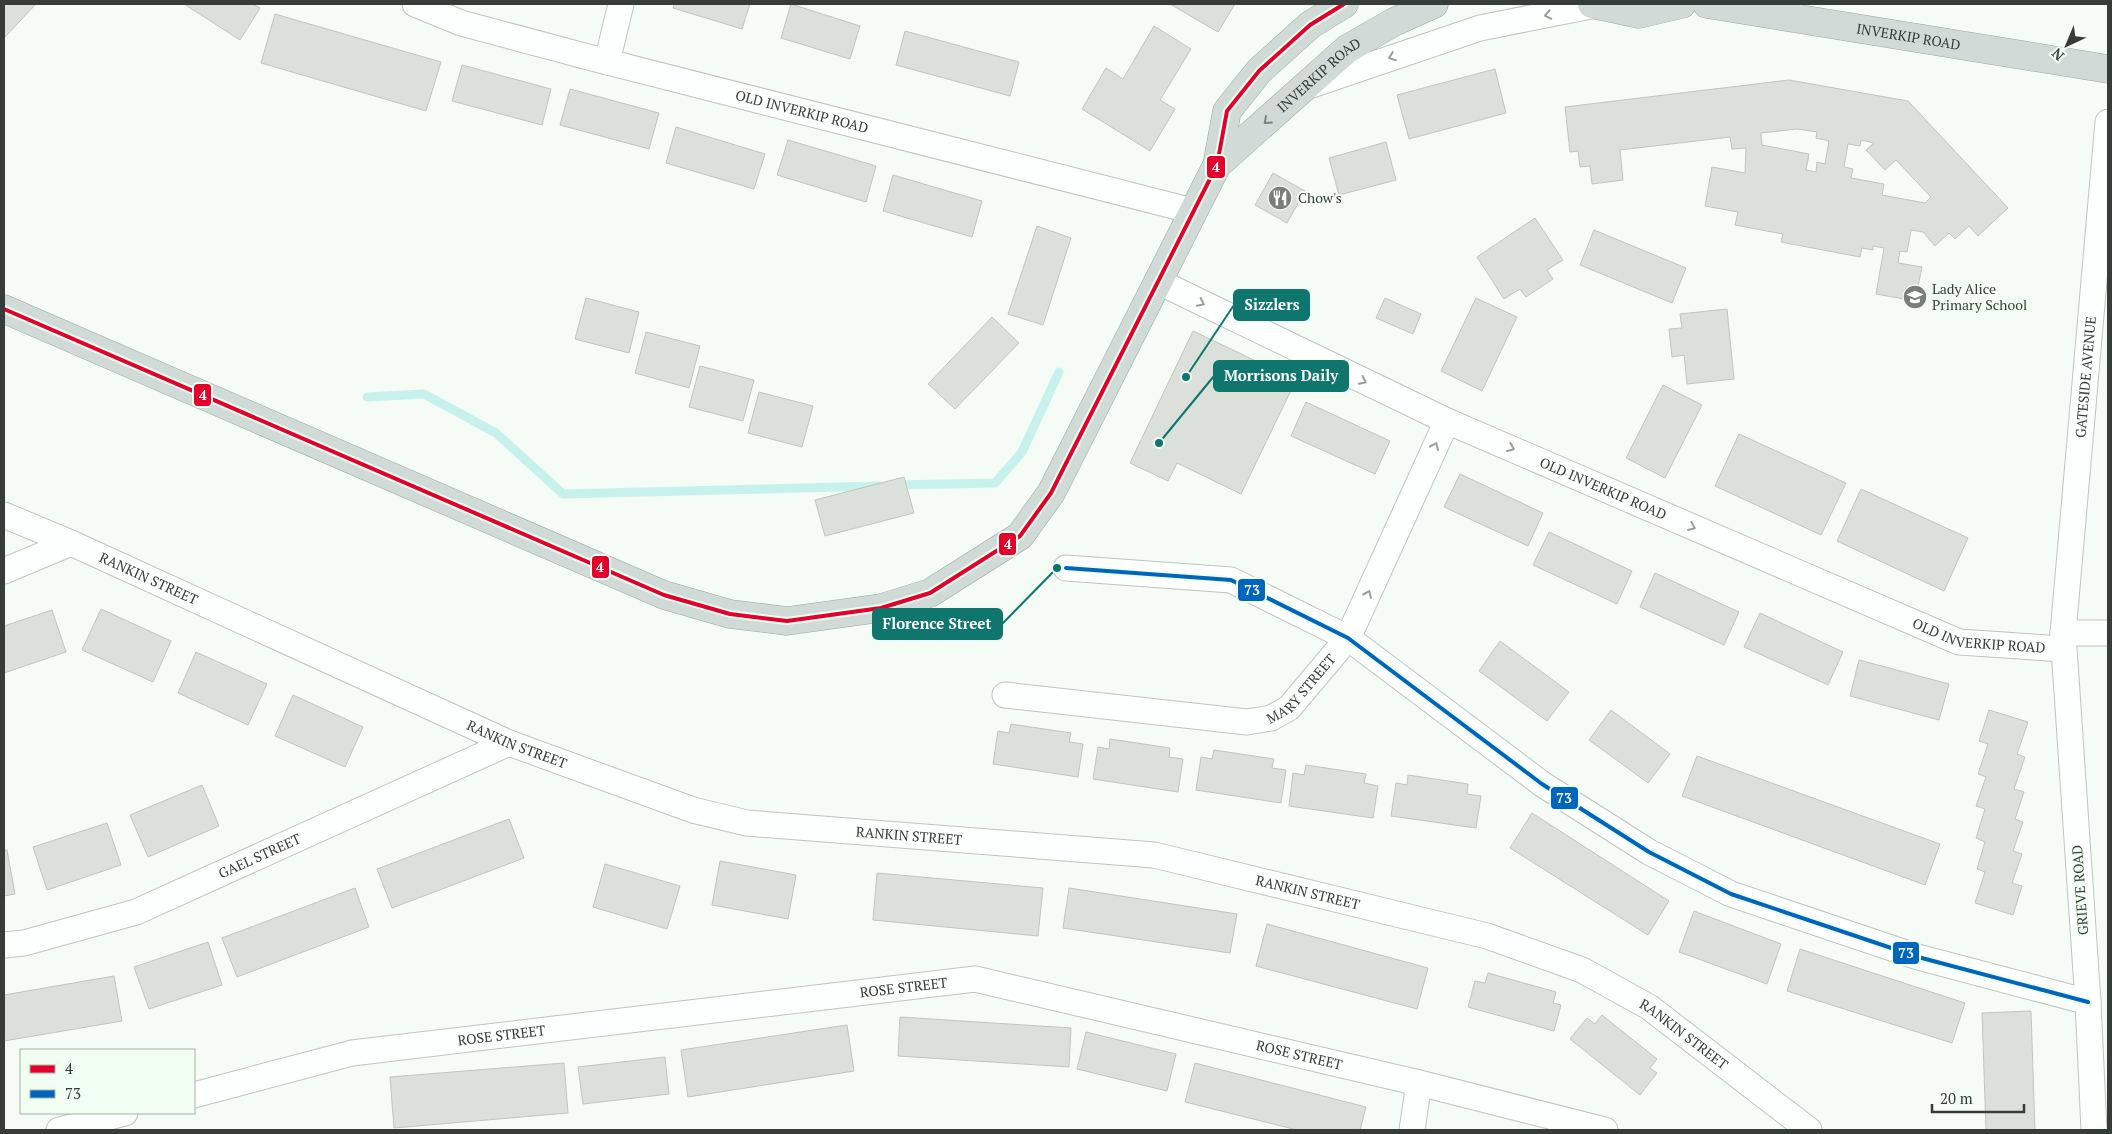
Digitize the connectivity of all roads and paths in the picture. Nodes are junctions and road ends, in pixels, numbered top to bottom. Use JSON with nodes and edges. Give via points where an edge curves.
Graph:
{"nodes":[{"id":1,"x":415,"y":4,"type":"edge"},
{"id":2,"x":622,"y":4,"type":"edge"},
{"id":3,"x":1344,"y":4,"type":"edge"},
{"id":4,"x":1434,"y":4,"type":"edge"},
{"id":5,"x":1594,"y":4,"type":"edge"},
{"id":6,"x":1682,"y":4,"type":"edge"},
{"id":7,"x":1707,"y":4,"type":"edge"},
{"id":8,"x":607,"y":62,"type":"junction"},
{"id":9,"x":2108,"y":69,"type":"edge"},
{"id":10,"x":1303,"y":88,"type":"junction"},
{"id":11,"x":2108,"y":122,"type":"edge"},
{"id":12,"x":1216,"y":165,"type":"junction"},
{"id":13,"x":1193,"y":211,"type":"junction"},
{"id":14,"x":1157,"y":281,"type":"junction"},
{"id":15,"x":4,"y":309,"type":"edge"},
{"id":16,"x":1447,"y":420,"type":"junction"},
{"id":17,"x":4,"y":515,"type":"edge"},
{"id":18,"x":71,"y":543,"type":"junction"},
{"id":19,"x":1066,"y":568,"type":"dead end"},
{"id":20,"x":4,"y":571,"type":"edge"},
{"id":21,"x":2108,"y":633,"type":"edge"},
{"id":22,"x":1348,"y":638,"type":"junction"},
{"id":23,"x":2063,"y":641,"type":"junction"},
{"id":24,"x":1005,"y":695,"type":"dead end"},
{"id":25,"x":509,"y":743,"type":"junction"},
{"id":26,"x":4,"y":945,"type":"edge"},
{"id":27,"x":2088,"y":1002,"type":"junction"},
{"id":28,"x":1419,"y":1083,"type":"junction"},
{"id":29,"x":195,"y":1095,"type":"edge"},
{"id":30,"x":121,"y":1114,"type":"edge"},
{"id":31,"x":59,"y":1130,"type":"edge"},
{"id":32,"x":1412,"y":1130,"type":"edge"},
{"id":33,"x":1605,"y":1130,"type":"edge"},
{"id":34,"x":1809,"y":1130,"type":"edge"},
{"id":35,"x":2094,"y":1130,"type":"edge"}],
"edges":[{"from":1,"to":8,"type":"street","name":"OLD INVERKIP ROAD","via":[[461,23]]},
{"from":2,"to":8,"type":"street"},
{"from":3,"to":12,"type":"highway","name":"INVERKIP ROAD","via":[[1310,25],[1259,71],[1228,111]]},
{"from":4,"to":10,"type":"highway","name":"INVERKIP ROAD","via":[[1347,49]]},
{"from":5,"to":6,"type":"highway","via":[[1639,14]]},
{"from":5,"to":10,"type":"street","one_way":true,"via":[[1480,28]]},
{"from":7,"to":9,"type":"highway","name":"INVERKIP ROAD"},
{"from":8,"to":13,"type":"street","name":"OLD INVERKIP ROAD"},
{"from":10,"to":12,"type":"highway","name":"INVERKIP ROAD","one_way":true},
{"from":11,"to":23,"type":"street","name":"GATESIDE AVENUE"},
{"from":12,"to":13,"type":"highway","name":"INVERKIP ROAD"},
{"from":13,"to":14,"type":"highway","name":"INVERKIP ROAD"},
{"from":14,"to":15,"type":"highway","name":"INVERKIP ROAD","via":[[1051,493],[1020,536],[930,593],[880,608],[787,622],[730,614],[664,595]]},
{"from":14,"to":16,"type":"street","name":"OLD INVERKIP ROAD","one_way":true},
{"from":22,"to":16,"type":"street","name":"MARY STREET","one_way":true},
{"from":16,"to":23,"type":"street","name":"OLD INVERKIP ROAD","one_way":true,"via":[[1959,642]]},
{"from":17,"to":18,"type":"street","name":"RANKIN STREET"},
{"from":18,"to":20,"type":"street"},
{"from":18,"to":25,"type":"street","name":"RANKIN STREET"},
{"from":19,"to":22,"type":"street","via":[[1231,580]]},
{"from":21,"to":23,"type":"street","name":"OLD INVERKIP ROAD"},
{"from":22,"to":24,"type":"street","name":"MARY STREET","via":[[1289,708],[1271,718],[1247,722]]},
{"from":22,"to":27,"type":"street","via":[[1542,784],[1649,852],[1731,894],[1918,957]]},
{"from":23,"to":27,"type":"street","name":"GRIEVE ROAD"},
{"from":25,"to":26,"type":"street","name":"GAEL STREET","via":[[136,912],[24,943]]},
{"from":25,"to":34,"type":"street","name":"RANKIN STREET","via":[[693,810],[747,823],[1154,855],[1488,936],[1582,970],[1649,1007]]},
{"from":27,"to":35,"type":"street","name":"GRIEVE ROAD"},
{"from":28,"to":29,"type":"street","name":"ROSE STREET","via":[[976,979],[352,1052]]},
{"from":28,"to":32,"type":"street"},
{"from":28,"to":33,"type":"street","name":"ROSE STREET"},
{"from":30,"to":31,"type":"street"}]}
